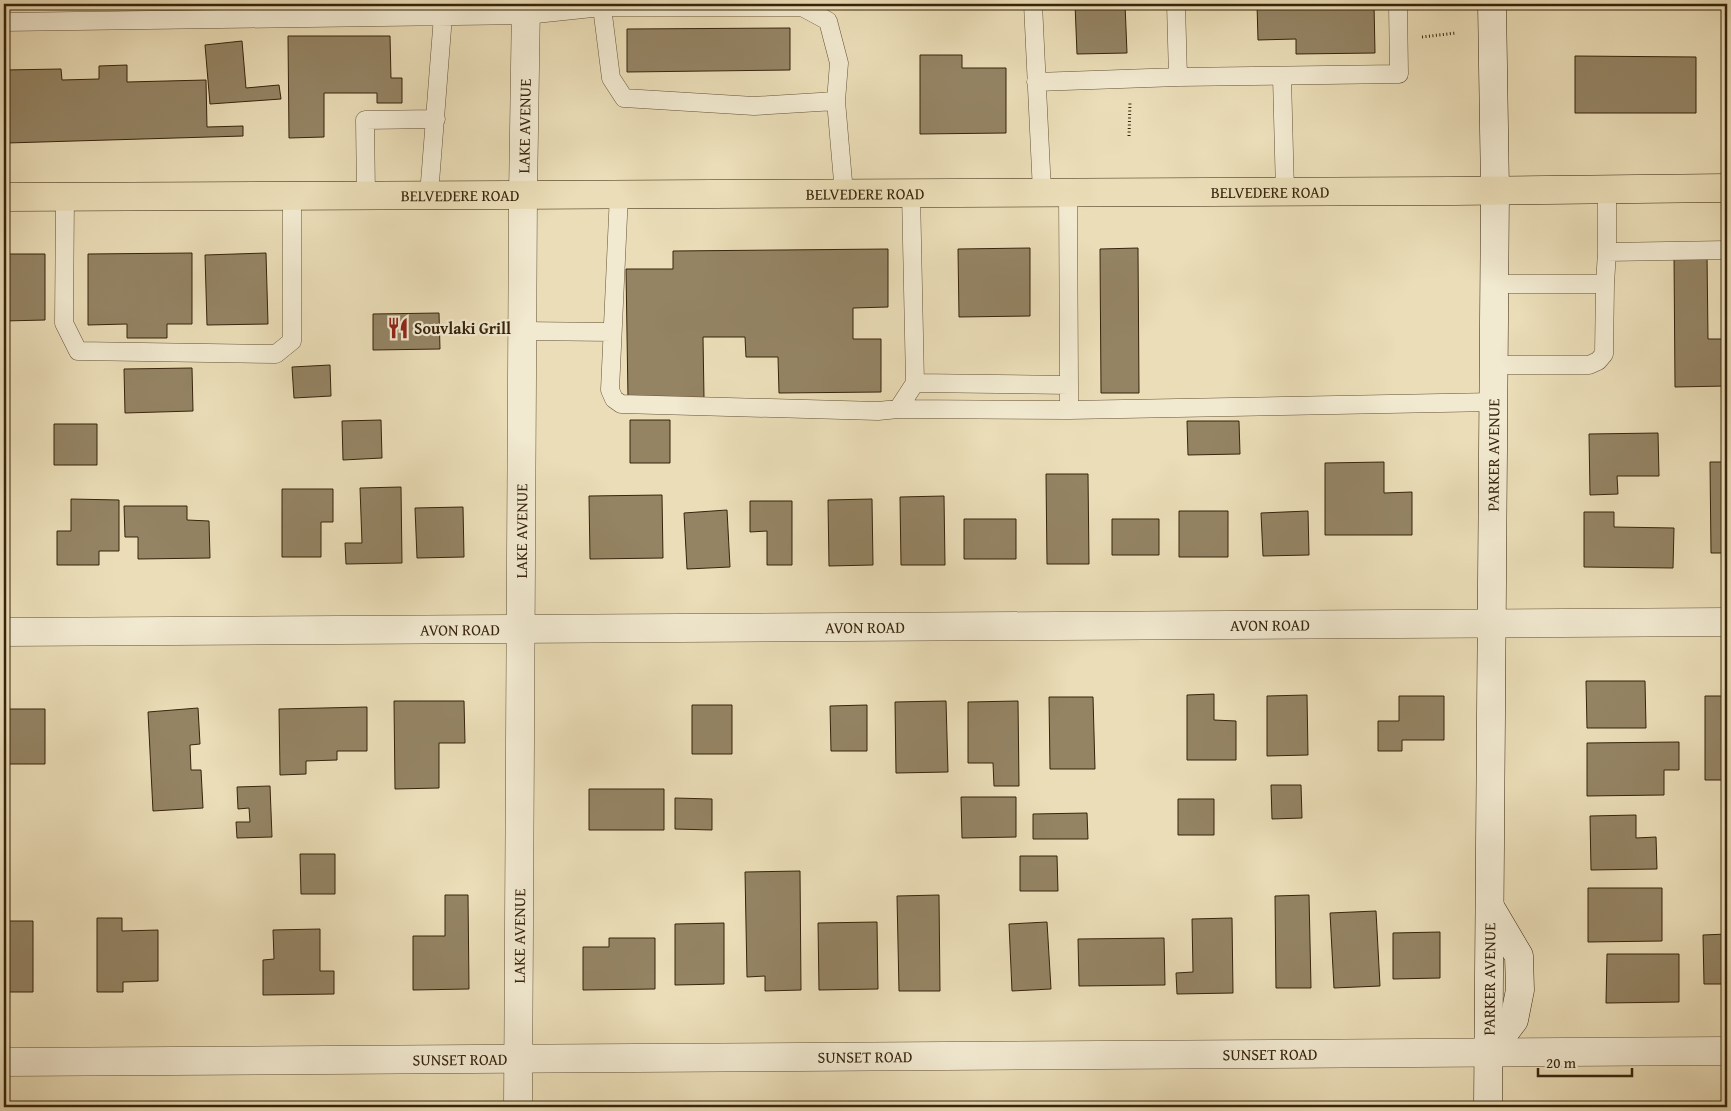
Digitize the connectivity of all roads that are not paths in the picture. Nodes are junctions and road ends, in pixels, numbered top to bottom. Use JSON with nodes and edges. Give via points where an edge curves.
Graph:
{"nodes":[{"id":1,"x":1034,"y":4,"type":"edge"},
{"id":2,"x":1176,"y":4,"type":"edge"},
{"id":3,"x":1398,"y":4,"type":"edge"},
{"id":4,"x":1492,"y":4,"type":"edge"},
{"id":5,"x":602,"y":7,"type":"junction"},
{"id":6,"x":526,"y":9,"type":"edge"},
{"id":7,"x":443,"y":16,"type":"junction"},
{"id":8,"x":4,"y":22,"type":"edge"},
{"id":9,"x":1178,"y":77,"type":"junction"},
{"id":10,"x":1282,"y":77,"type":"junction"},
{"id":11,"x":1036,"y":82,"type":"junction"},
{"id":12,"x":836,"y":101,"type":"junction"},
{"id":13,"x":436,"y":119,"type":"junction"},
{"id":14,"x":1727,"y":188,"type":"edge"},
{"id":15,"x":1607,"y":189,"type":"junction"},
{"id":16,"x":1495,"y":190,"type":"junction"},
{"id":17,"x":1055,"y":192,"type":"junction"},
{"id":18,"x":1285,"y":192,"type":"junction"},
{"id":19,"x":844,"y":193,"type":"junction"},
{"id":20,"x":911,"y":193,"type":"junction"},
{"id":21,"x":619,"y":194,"type":"junction"},
{"id":22,"x":429,"y":195,"type":"junction"},
{"id":23,"x":523,"y":195,"type":"junction"},
{"id":24,"x":292,"y":196,"type":"junction"},
{"id":25,"x":366,"y":196,"type":"junction"},
{"id":26,"x":4,"y":197,"type":"edge"},
{"id":27,"x":65,"y":197,"type":"junction"},
{"id":28,"x":1727,"y":250,"type":"edge"},
{"id":29,"x":1607,"y":252,"type":"junction"},
{"id":30,"x":1495,"y":284,"type":"junction"},
{"id":31,"x":1605,"y":284,"type":"junction"},
{"id":32,"x":522,"y":331,"type":"junction"},
{"id":33,"x":612,"y":332,"type":"junction"},
{"id":34,"x":1494,"y":365,"type":"junction"},
{"id":35,"x":915,"y":383,"type":"junction"},
{"id":36,"x":1068,"y":385,"type":"junction"},
{"id":37,"x":1494,"y":402,"type":"junction"},
{"id":38,"x":898,"y":409,"type":"junction"},
{"id":39,"x":1069,"y":410,"type":"junction"},
{"id":40,"x":1492,"y":622,"type":"junction"},
{"id":41,"x":1727,"y":622,"type":"edge"},
{"id":42,"x":520,"y":628,"type":"junction"},
{"id":43,"x":4,"y":632,"type":"edge"},
{"id":44,"x":1727,"y":1051,"type":"edge"},
{"id":45,"x":1489,"y":1054,"type":"junction"},
{"id":46,"x":518,"y":1059,"type":"junction"},
{"id":47,"x":4,"y":1062,"type":"edge"},
{"id":48,"x":518,"y":1107,"type":"edge"},
{"id":49,"x":1488,"y":1107,"type":"edge"}],
"edges":[{"from":1,"to":11,"type":"lane"},
{"from":2,"to":9,"type":"lane"},
{"from":3,"to":10,"type":"lane","via":[[1399,74]]},
{"from":4,"to":16,"type":"street","name":"PARKER AVENUE"},
{"from":5,"to":6,"type":"lane"},
{"from":5,"to":12,"type":"lane","via":[[611,78],[624,98],[754,106]]},
{"from":5,"to":12,"type":"lane","via":[[802,6],[828,21],[839,63]]},
{"from":6,"to":7,"type":"lane"},
{"from":6,"to":23,"type":"street","name":"LAKE AVENUE"},
{"from":7,"to":8,"type":"lane"},
{"from":7,"to":13,"type":"lane"},
{"from":9,"to":10,"type":"lane"},
{"from":9,"to":11,"type":"lane"},
{"from":10,"to":18,"type":"lane"},
{"from":11,"to":17,"type":"lane"},
{"from":12,"to":19,"type":"lane"},
{"from":13,"to":22,"type":"lane"},
{"from":13,"to":25,"type":"lane","via":[[365,120]]},
{"from":14,"to":15,"type":"main road","name":"BELVEDERE ROAD"},
{"from":15,"to":16,"type":"main road","name":"BELVEDERE ROAD"},
{"from":15,"to":29,"type":"lane"},
{"from":16,"to":18,"type":"main road","name":"BELVEDERE ROAD"},
{"from":16,"to":30,"type":"street","name":"PARKER AVENUE"},
{"from":17,"to":18,"type":"main road","name":"BELVEDERE ROAD"},
{"from":17,"to":20,"type":"main road","name":"BELVEDERE ROAD"},
{"from":17,"to":36,"type":"lane"},
{"from":19,"to":20,"type":"main road","name":"BELVEDERE ROAD"},
{"from":19,"to":21,"type":"main road","name":"BELVEDERE ROAD"},
{"from":20,"to":35,"type":"lane"},
{"from":21,"to":23,"type":"main road","name":"BELVEDERE ROAD"},
{"from":21,"to":33,"type":"lane"},
{"from":22,"to":23,"type":"main road","name":"BELVEDERE ROAD"},
{"from":22,"to":25,"type":"main road","name":"BELVEDERE ROAD"},
{"from":23,"to":32,"type":"street","name":"LAKE AVENUE"},
{"from":24,"to":25,"type":"main road","name":"BELVEDERE ROAD"},
{"from":24,"to":27,"type":"main road","name":"BELVEDERE ROAD"},
{"from":24,"to":27,"type":"lane","via":[[292,342],[276,354],[78,350],[64,323]]},
{"from":26,"to":27,"type":"main road","name":"BELVEDERE ROAD"},
{"from":28,"to":29,"type":"lane"},
{"from":29,"to":31,"type":"lane"},
{"from":30,"to":31,"type":"lane"},
{"from":30,"to":34,"type":"street","name":"PARKER AVENUE"},
{"from":31,"to":34,"type":"lane","via":[[1604,354],[1598,361],[1589,364]]},
{"from":32,"to":33,"type":"lane"},
{"from":32,"to":42,"type":"street","name":"LAKE AVENUE"},
{"from":33,"to":38,"type":"lane","via":[[610,390],[621,404]]},
{"from":34,"to":37,"type":"street","name":"PARKER AVENUE"},
{"from":35,"to":36,"type":"lane"},
{"from":35,"to":38,"type":"lane"},
{"from":36,"to":39,"type":"lane"},
{"from":37,"to":39,"type":"lane"},
{"from":37,"to":40,"type":"street","name":"PARKER AVENUE"},
{"from":38,"to":39,"type":"lane"},
{"from":40,"to":41,"type":"street","name":"AVON ROAD"},
{"from":40,"to":42,"type":"street","name":"AVON ROAD"},
{"from":40,"to":45,"type":"street","name":"PARKER AVENUE","via":[[1490,906],[1519,956],[1520,990],[1514,1020]]},
{"from":42,"to":43,"type":"street","name":"AVON ROAD"},
{"from":42,"to":46,"type":"street","name":"LAKE AVENUE"},
{"from":44,"to":45,"type":"street","name":"SUNSET ROAD"},
{"from":45,"to":46,"type":"street","name":"SUNSET ROAD"},
{"from":45,"to":49,"type":"street","name":"PARKER AVENUE"},
{"from":46,"to":47,"type":"street","name":"SUNSET ROAD"},
{"from":46,"to":48,"type":"street","name":"LAKE AVENUE"}]}
